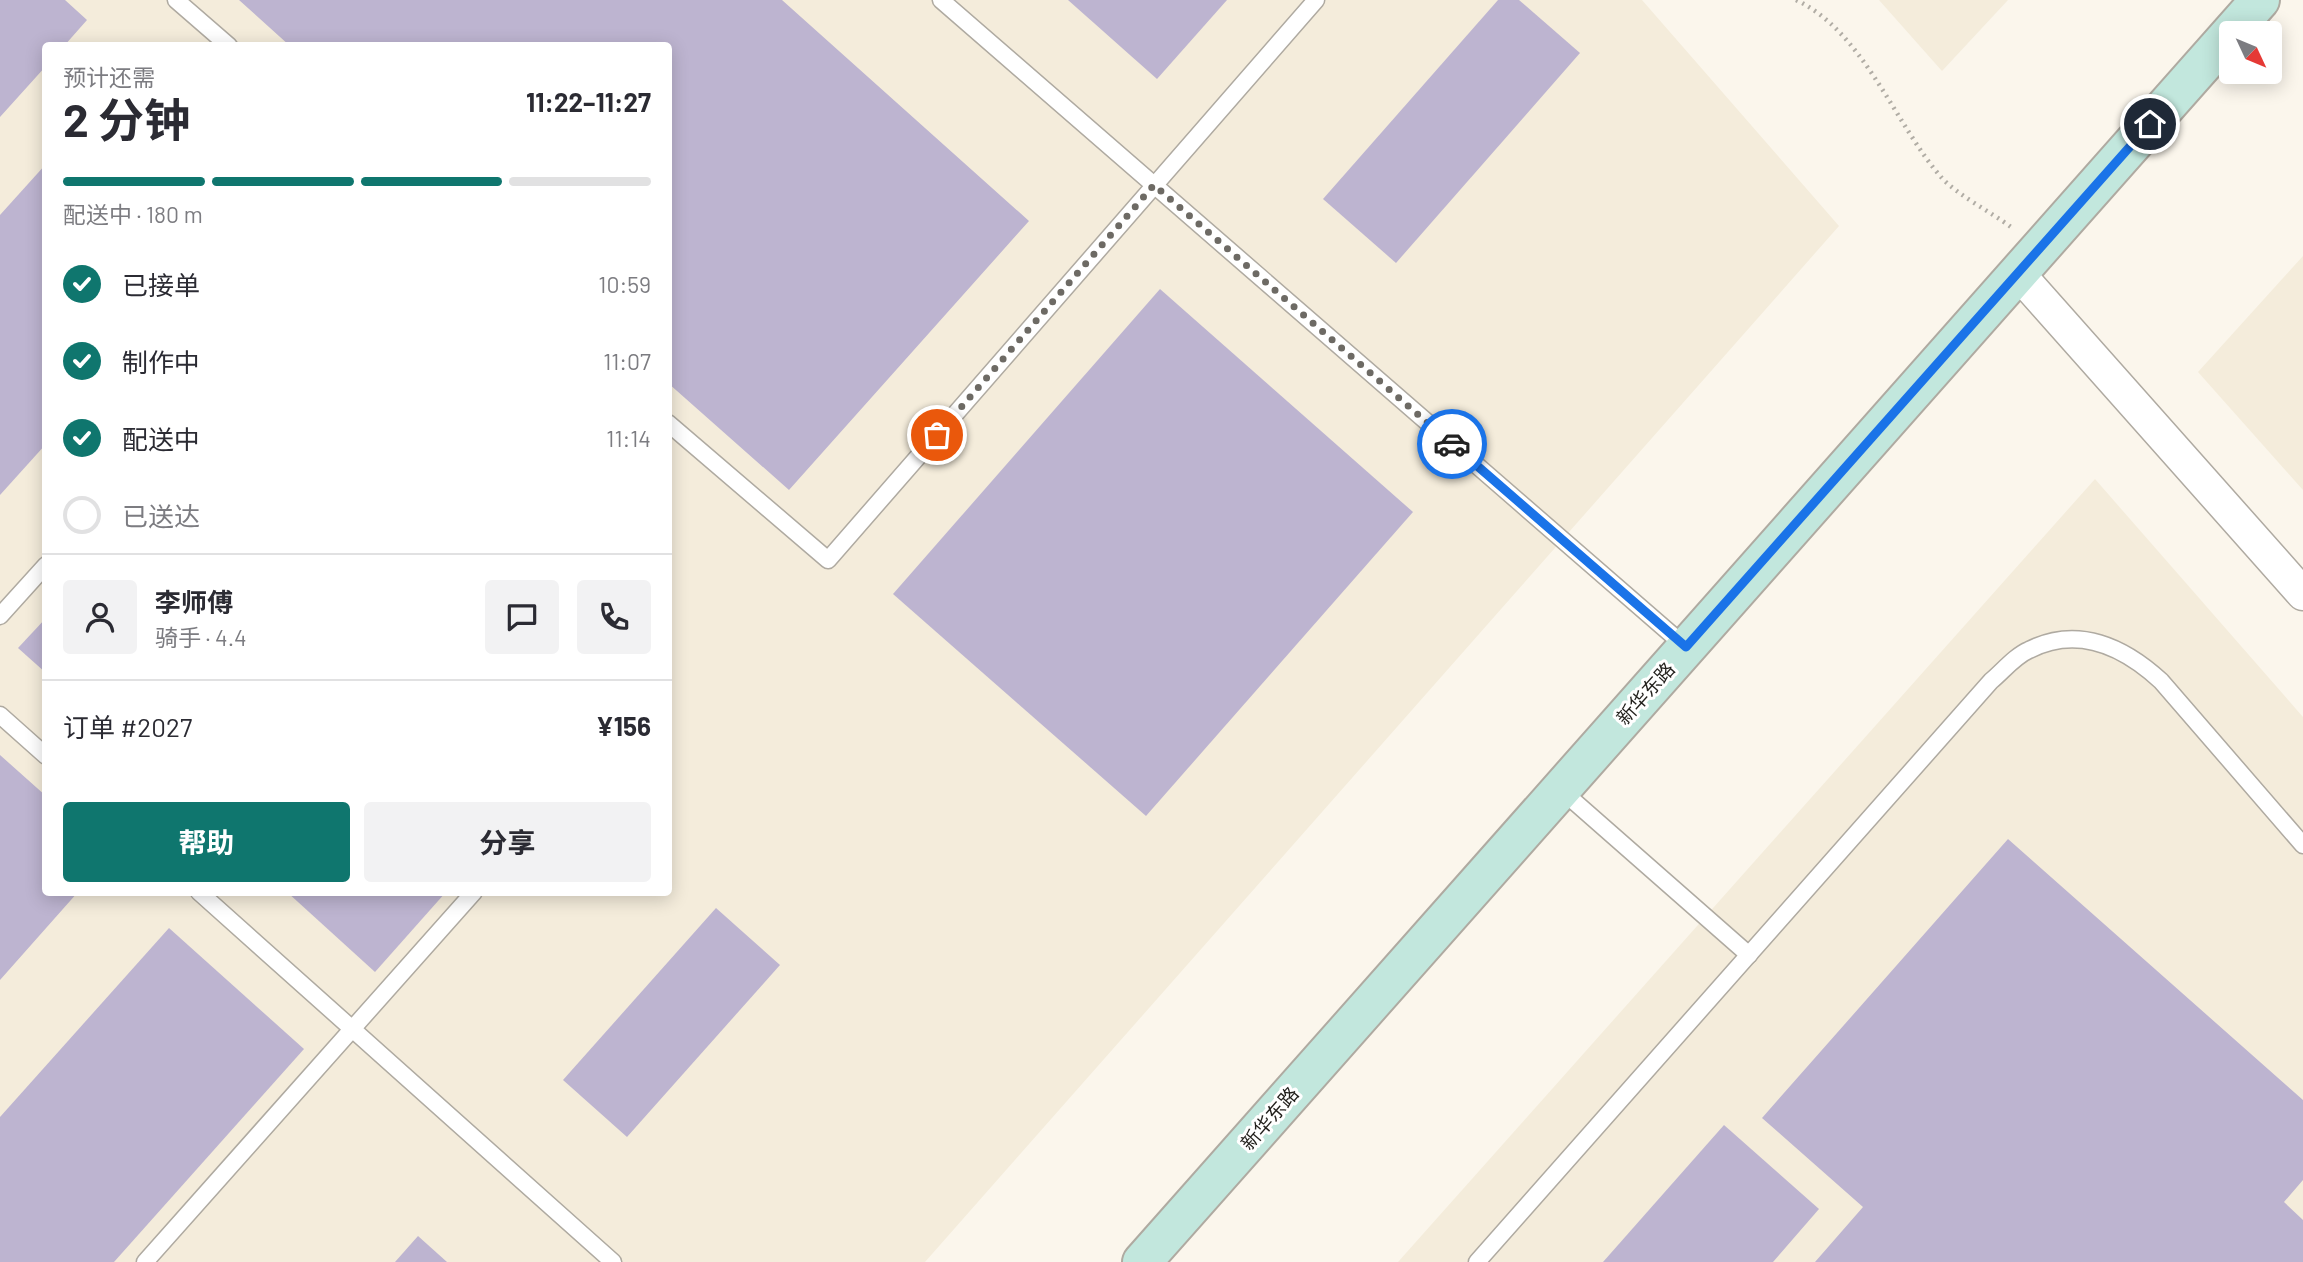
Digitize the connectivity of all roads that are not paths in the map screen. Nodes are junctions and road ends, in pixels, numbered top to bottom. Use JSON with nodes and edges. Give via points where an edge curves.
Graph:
{"nodes":[{"id":1,"x":176,"y":0,"type":"edge"},
{"id":2,"x":941,"y":0,"type":"edge"},
{"id":3,"x":1315,"y":0,"type":"edge"},
{"id":4,"x":2260,"y":0,"type":"edge"},
{"id":5,"x":224,"y":42,"type":"edge"},
{"id":6,"x":1154,"y":185,"type":"junction"},
{"id":7,"x":2029,"y":260,"type":"junction"},
{"id":8,"x":672,"y":426,"type":"edge"},
{"id":9,"x":42,"y":569,"type":"edge"},
{"id":10,"x":2303,"y":594,"type":"edge"},
{"id":11,"x":0,"y":616,"type":"edge"},
{"id":12,"x":1686,"y":647,"type":"junction"},
{"id":13,"x":0,"y":715,"type":"edge"},
{"id":14,"x":42,"y":752,"type":"edge"},
{"id":15,"x":1560,"y":789,"type":"junction"},
{"id":16,"x":2303,"y":845,"type":"edge"},
{"id":17,"x":203,"y":896,"type":"edge"},
{"id":18,"x":470,"y":896,"type":"edge"},
{"id":19,"x":1749,"y":955,"type":"junction"},
{"id":20,"x":352,"y":1030,"type":"junction"},
{"id":21,"x":145,"y":1262,"type":"edge"},
{"id":22,"x":612,"y":1262,"type":"edge"},
{"id":23,"x":1142,"y":1262,"type":"edge"},
{"id":24,"x":1477,"y":1262,"type":"edge"}],
"edges":[{"from":1,"to":5,"type":"lane"},
{"from":2,"to":6,"type":"lane"},
{"from":3,"to":6,"type":"lane"},
{"from":4,"to":7,"type":"main road","name":"新华东路"},
{"from":6,"to":8,"type":"lane","via":[[828,560]]},
{"from":6,"to":12,"type":"lane"},
{"from":7,"to":10,"type":"street"},
{"from":7,"to":12,"type":"main road","name":"新华东路"},
{"from":9,"to":11,"type":"lane"},
{"from":12,"to":15,"type":"main road","name":"新华东路"},
{"from":13,"to":14,"type":"lane"},
{"from":15,"to":19,"type":"lane"},
{"from":15,"to":23,"type":"main road","name":"新华东路"},
{"from":16,"to":19,"type":"lane","via":[[2138,660],[2110,645],[2076,638],[2049,641],[2026,651],[1991,681]]},
{"from":17,"to":20,"type":"lane"},
{"from":18,"to":20,"type":"lane"},
{"from":19,"to":24,"type":"lane"},
{"from":20,"to":21,"type":"lane"},
{"from":20,"to":22,"type":"lane"}]}
